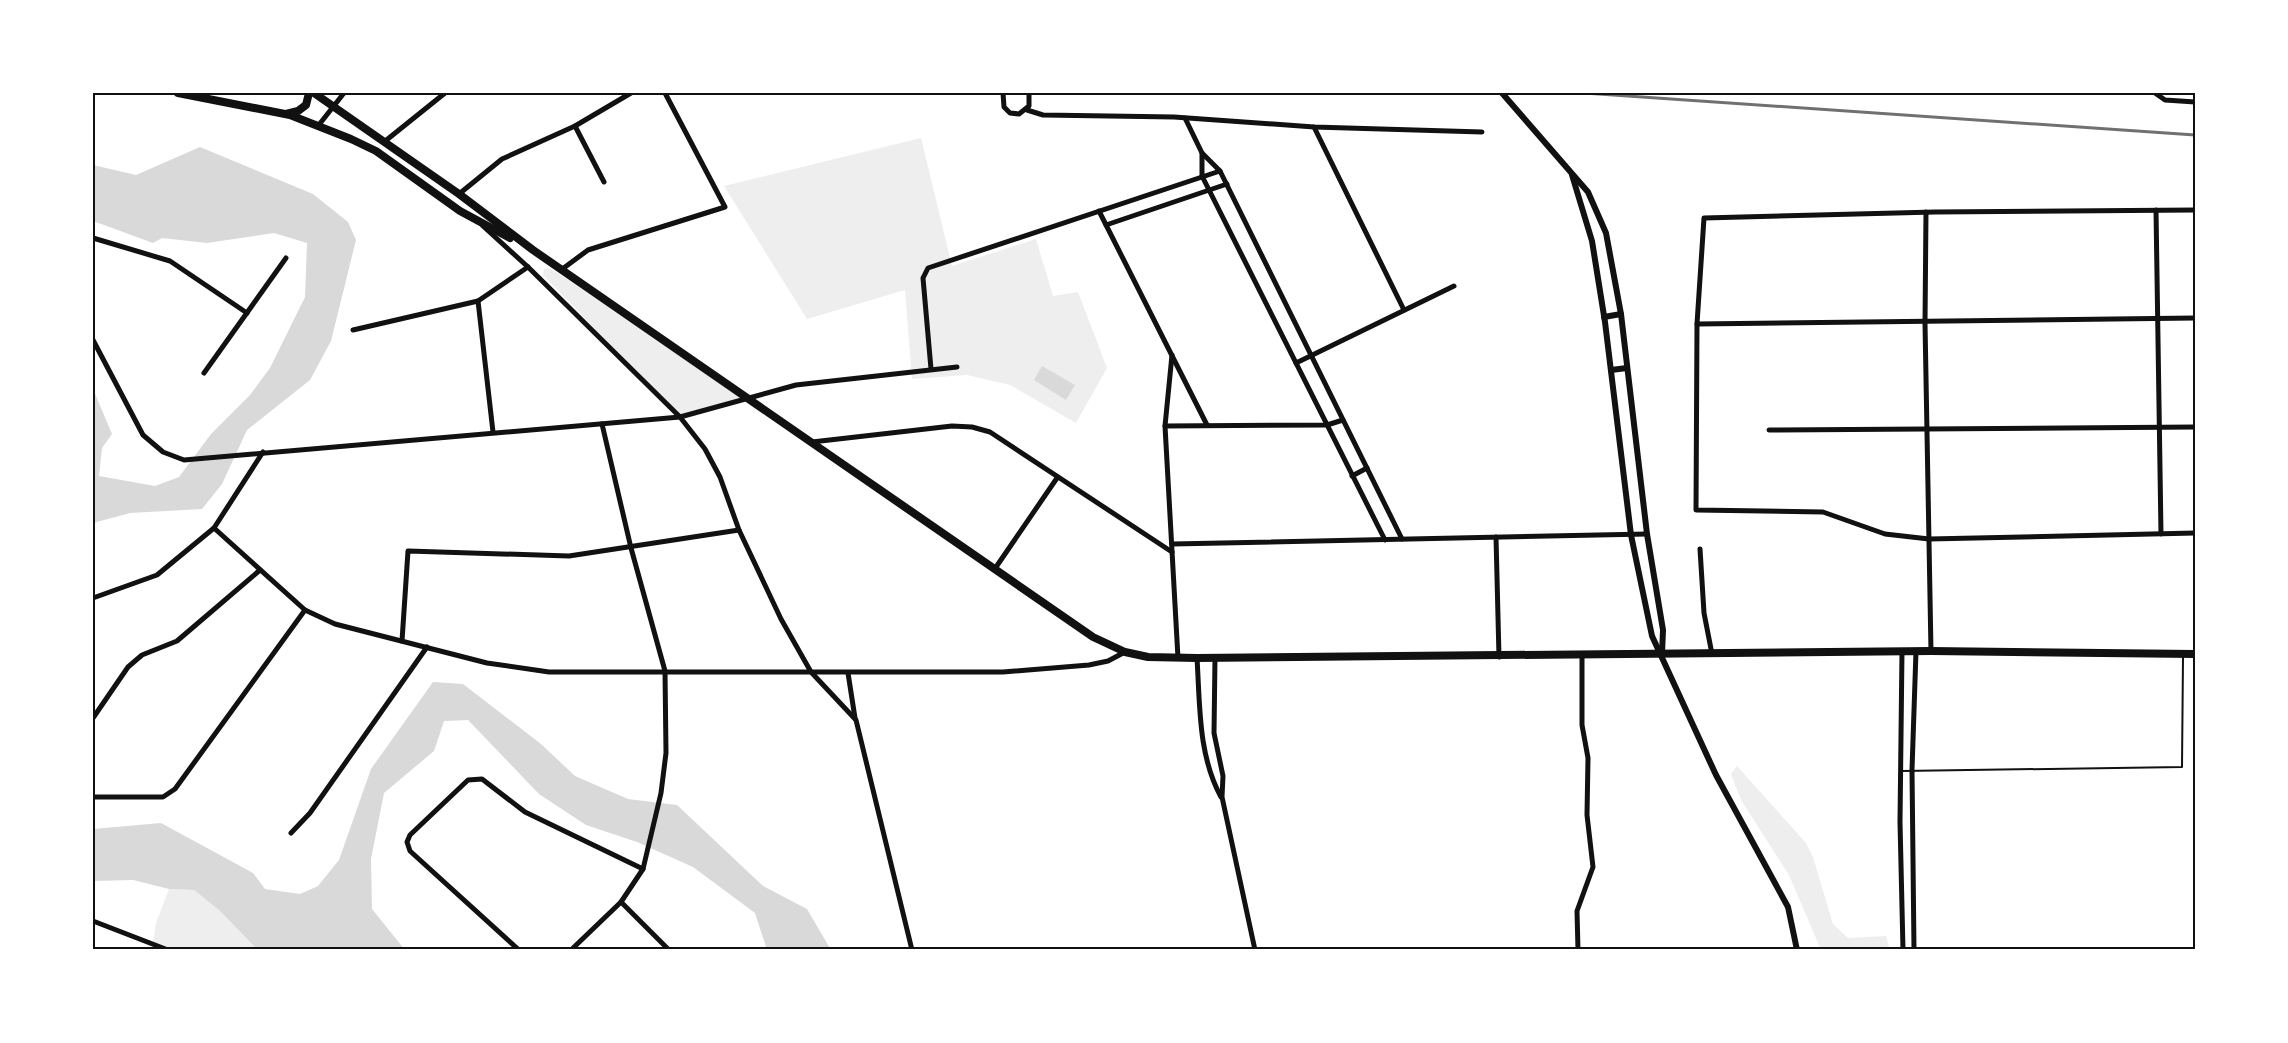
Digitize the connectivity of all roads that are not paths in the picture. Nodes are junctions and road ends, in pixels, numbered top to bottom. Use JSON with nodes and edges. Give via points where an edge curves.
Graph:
{"nodes":[{"id":1,"x":178,"y":93,"type":"edge"},
{"id":2,"x":309,"y":93,"type":"edge"},
{"id":3,"x":314,"y":93,"type":"edge"},
{"id":4,"x":344,"y":93,"type":"edge"},
{"id":5,"x":445,"y":93,"type":"edge"},
{"id":6,"x":631,"y":93,"type":"edge"},
{"id":7,"x":665,"y":93,"type":"edge"},
{"id":8,"x":1003,"y":93,"type":"edge"},
{"id":9,"x":1029,"y":93,"type":"edge"},
{"id":10,"x":1502,"y":93,"type":"edge"},
{"id":11,"x":2155,"y":93,"type":"edge"},
{"id":12,"x":2195,"y":102,"type":"edge"},
{"id":13,"x":333,"y":107,"type":"junction"},
{"id":14,"x":1027,"y":110,"type":"junction"},
{"id":15,"x":285,"y":114,"type":"junction"},
{"id":16,"x":1185,"y":118,"type":"junction"},
{"id":17,"x":318,"y":126,"type":"junction"},
{"id":18,"x":575,"y":126,"type":"junction"},
{"id":19,"x":1314,"y":127,"type":"junction"},
{"id":20,"x":1482,"y":132,"type":"dead end"},
{"id":21,"x":384,"y":142,"type":"junction"},
{"id":22,"x":1202,"y":153,"type":"junction"},
{"id":23,"x":1220,"y":171,"type":"junction"},
{"id":24,"x":1572,"y":175,"type":"junction"},
{"id":25,"x":1202,"y":176,"type":"junction"},
{"id":26,"x":604,"y":182,"type":"dead end"},
{"id":27,"x":1227,"y":184,"type":"junction"},
{"id":28,"x":1209,"y":190,"type":"junction"},
{"id":29,"x":459,"y":194,"type":"junction"},
{"id":30,"x":2156,"y":210,"type":"junction"},
{"id":31,"x":2195,"y":210,"type":"edge"},
{"id":32,"x":1099,"y":211,"type":"junction"},
{"id":33,"x":1926,"y":212,"type":"junction"},
{"id":34,"x":476,"y":220,"type":"junction"},
{"id":35,"x":1106,"y":225,"type":"junction"},
{"id":36,"x":93,"y":238,"type":"edge"},
{"id":37,"x":533,"y":250,"type":"junction"},
{"id":38,"x":286,"y":258,"type":"dead end"},
{"id":39,"x":528,"y":267,"type":"junction"},
{"id":40,"x":561,"y":270,"type":"junction"},
{"id":41,"x":1454,"y":286,"type":"dead end"},
{"id":42,"x":478,"y":301,"type":"junction"},
{"id":43,"x":1404,"y":310,"type":"junction"},
{"id":44,"x":247,"y":313,"type":"junction"},
{"id":45,"x":1621,"y":314,"type":"junction"},
{"id":46,"x":1604,"y":317,"type":"junction"},
{"id":47,"x":2195,"y":318,"type":"edge"},
{"id":48,"x":2158,"y":319,"type":"junction"},
{"id":49,"x":1925,"y":323,"type":"junction"},
{"id":50,"x":1697,"y":324,"type":"junction"},
{"id":51,"x":353,"y":330,"type":"dead end"},
{"id":52,"x":93,"y":340,"type":"edge"},
{"id":53,"x":1172,"y":355,"type":"junction"},
{"id":54,"x":1311,"y":355,"type":"junction"},
{"id":55,"x":1296,"y":363,"type":"junction"},
{"id":56,"x":957,"y":367,"type":"dead end"},
{"id":57,"x":931,"y":369,"type":"junction"},
{"id":58,"x":1628,"y":369,"type":"junction"},
{"id":59,"x":1611,"y":370,"type":"junction"},
{"id":60,"x":204,"y":373,"type":"dead end"},
{"id":61,"x":747,"y":398,"type":"junction"},
{"id":62,"x":680,"y":417,"type":"junction"},
{"id":63,"x":1343,"y":420,"type":"junction"},
{"id":64,"x":602,"y":424,"type":"junction"},
{"id":65,"x":1207,"y":425,"type":"junction"},
{"id":66,"x":1327,"y":425,"type":"junction"},
{"id":67,"x":1165,"y":426,"type":"junction"},
{"id":68,"x":2159,"y":427,"type":"junction"},
{"id":69,"x":2195,"y":427,"type":"edge"},
{"id":70,"x":1769,"y":430,"type":"dead end"},
{"id":71,"x":1928,"y":431,"type":"junction"},
{"id":72,"x":493,"y":432,"type":"junction"},
{"id":73,"x":812,"y":442,"type":"junction"},
{"id":74,"x":264,"y":452,"type":"junction"},
{"id":75,"x":1366,"y":468,"type":"junction"},
{"id":76,"x":1352,"y":476,"type":"junction"},
{"id":77,"x":1057,"y":478,"type":"junction"},
{"id":78,"x":214,"y":528,"type":"junction"},
{"id":79,"x":739,"y":530,"type":"junction"},
{"id":80,"x":2195,"y":533,"type":"edge"},
{"id":81,"x":1647,"y":534,"type":"junction"},
{"id":82,"x":2161,"y":534,"type":"junction"},
{"id":83,"x":1631,"y":535,"type":"junction"},
{"id":84,"x":1496,"y":537,"type":"junction"},
{"id":85,"x":1402,"y":539,"type":"junction"},
{"id":86,"x":1929,"y":539,"type":"junction"},
{"id":87,"x":1385,"y":540,"type":"junction"},
{"id":88,"x":1172,"y":544,"type":"junction"},
{"id":89,"x":631,"y":548,"type":"junction"},
{"id":90,"x":1700,"y":549,"type":"dead end"},
{"id":91,"x":1172,"y":552,"type":"junction"},
{"id":92,"x":260,"y":570,"type":"junction"},
{"id":93,"x":994,"y":570,"type":"junction"},
{"id":94,"x":93,"y":598,"type":"edge"},
{"id":95,"x":305,"y":610,"type":"junction"},
{"id":96,"x":402,"y":641,"type":"junction"},
{"id":97,"x":427,"y":647,"type":"junction"},
{"id":98,"x":1902,"y":651,"type":"junction"},
{"id":99,"x":1916,"y":651,"type":"junction"},
{"id":100,"x":1931,"y":651,"type":"junction"},
{"id":101,"x":1125,"y":652,"type":"junction"},
{"id":102,"x":1712,"y":654,"type":"junction"},
{"id":103,"x":2183,"y":654,"type":"junction"},
{"id":104,"x":2195,"y":654,"type":"edge"},
{"id":105,"x":1582,"y":655,"type":"junction"},
{"id":106,"x":1662,"y":655,"type":"junction"},
{"id":107,"x":1499,"y":657,"type":"junction"},
{"id":108,"x":1178,"y":658,"type":"junction"},
{"id":109,"x":1197,"y":658,"type":"junction"},
{"id":110,"x":1215,"y":658,"type":"junction"},
{"id":111,"x":665,"y":671,"type":"junction"},
{"id":112,"x":811,"y":672,"type":"junction"},
{"id":113,"x":848,"y":673,"type":"junction"},
{"id":114,"x":93,"y":718,"type":"edge"},
{"id":115,"x":856,"y":720,"type":"junction"},
{"id":116,"x":1912,"y":770,"type":"junction"},
{"id":117,"x":1900,"y":771,"type":"junction"},
{"id":118,"x":93,"y":797,"type":"edge"},
{"id":119,"x":1222,"y":797,"type":"junction"},
{"id":120,"x":291,"y":833,"type":"dead end"},
{"id":121,"x":644,"y":869,"type":"junction"},
{"id":122,"x":621,"y":902,"type":"junction"},
{"id":123,"x":93,"y":921,"type":"edge"},
{"id":124,"x":168,"y":950,"type":"edge"},
{"id":125,"x":519,"y":950,"type":"edge"},
{"id":126,"x":571,"y":950,"type":"edge"},
{"id":127,"x":669,"y":950,"type":"edge"},
{"id":128,"x":912,"y":950,"type":"edge"},
{"id":129,"x":1255,"y":950,"type":"edge"},
{"id":130,"x":1578,"y":950,"type":"edge"},
{"id":131,"x":1797,"y":950,"type":"edge"},
{"id":132,"x":1903,"y":950,"type":"edge"},
{"id":133,"x":1914,"y":950,"type":"edge"}],
"edges":[{"from":1,"to":15,"type":"main road"},
{"from":2,"to":15,"type":"main road","via":[[306,105]]},
{"from":3,"to":13,"type":"main road"},
{"from":4,"to":13,"type":"street"},
{"from":5,"to":21,"type":"street"},
{"from":6,"to":18,"type":"street"},
{"from":7,"to":40,"type":"street","via":[[725,207],[588,250]]},
{"from":8,"to":14,"type":"street","via":[[1006,111],[1019,114]]},
{"from":9,"to":14,"type":"street","via":[[1031,102]]},
{"from":10,"to":24,"type":"street"},
{"from":11,"to":12,"type":"street","via":[[2165,100]]},
{"from":13,"to":17,"type":"street"},
{"from":13,"to":21,"type":"main road"},
{"from":14,"to":16,"type":"street","via":[[1043,115]]},
{"from":15,"to":17,"type":"main road"},
{"from":16,"to":19,"type":"street"},
{"from":16,"to":22,"type":"street"},
{"from":17,"to":34,"type":"main road","via":[[376,151]]},
{"from":18,"to":26,"type":"street"},
{"from":18,"to":29,"type":"street","via":[[502,159]]},
{"from":19,"to":20,"type":"street"},
{"from":19,"to":43,"type":"street"},
{"from":21,"to":29,"type":"main road"},
{"from":22,"to":23,"type":"street"},
{"from":22,"to":25,"type":"street"},
{"from":23,"to":25,"type":"street"},
{"from":23,"to":27,"type":"street"},
{"from":24,"to":45,"type":"street","via":[[1588,192],[1606,233]]},
{"from":24,"to":46,"type":"street","via":[[1592,241]]},
{"from":25,"to":28,"type":"street"},
{"from":25,"to":32,"type":"street"},
{"from":27,"to":28,"type":"street"},
{"from":27,"to":54,"type":"street"},
{"from":28,"to":35,"type":"street"},
{"from":28,"to":55,"type":"street"},
{"from":29,"to":37,"type":"main road"},
{"from":30,"to":31,"type":"street"},
{"from":30,"to":33,"type":"street"},
{"from":30,"to":48,"type":"street"},
{"from":32,"to":35,"type":"street"},
{"from":32,"to":57,"type":"street","via":[[928,268],[924,273]]},
{"from":33,"to":49,"type":"street"},
{"from":33,"to":50,"type":"street","via":[[1704,218]]},
{"from":34,"to":37,"type":"main road"},
{"from":34,"to":39,"type":"street"},
{"from":35,"to":53,"type":"street"},
{"from":36,"to":44,"type":"street","via":[[176,265]]},
{"from":37,"to":40,"type":"main road"},
{"from":38,"to":44,"type":"street"},
{"from":39,"to":42,"type":"street"},
{"from":39,"to":62,"type":"street"},
{"from":40,"to":61,"type":"main road"},
{"from":41,"to":43,"type":"street"},
{"from":42,"to":51,"type":"street"},
{"from":42,"to":72,"type":"street"},
{"from":43,"to":54,"type":"street"},
{"from":44,"to":60,"type":"street"},
{"from":45,"to":46,"type":"street"},
{"from":45,"to":58,"type":"street"},
{"from":46,"to":59,"type":"street"},
{"from":47,"to":48,"type":"street"},
{"from":48,"to":49,"type":"street"},
{"from":48,"to":68,"type":"street"},
{"from":49,"to":50,"type":"street"},
{"from":49,"to":71,"type":"street"},
{"from":50,"to":86,"type":"street","via":[[1696,510],[1823,512],[1885,534]]},
{"from":52,"to":74,"type":"street","via":[[143,435],[163,452],[183,460]]},
{"from":53,"to":65,"type":"street"},
{"from":53,"to":67,"type":"street"},
{"from":54,"to":55,"type":"street"},
{"from":54,"to":63,"type":"street"},
{"from":55,"to":66,"type":"street"},
{"from":56,"to":57,"type":"street"},
{"from":57,"to":61,"type":"street","via":[[796,385]]},
{"from":58,"to":59,"type":"street"},
{"from":58,"to":81,"type":"street"},
{"from":59,"to":83,"type":"street"},
{"from":61,"to":62,"type":"street"},
{"from":61,"to":73,"type":"main road"},
{"from":62,"to":64,"type":"street"},
{"from":62,"to":79,"type":"street","via":[[705,449],[720,477]]},
{"from":63,"to":66,"type":"street"},
{"from":63,"to":75,"type":"street"},
{"from":64,"to":72,"type":"street"},
{"from":64,"to":89,"type":"street"},
{"from":65,"to":66,"type":"street"},
{"from":65,"to":67,"type":"street"},
{"from":66,"to":76,"type":"street"},
{"from":67,"to":88,"type":"street"},
{"from":68,"to":69,"type":"street"},
{"from":68,"to":71,"type":"street"},
{"from":68,"to":82,"type":"street"},
{"from":70,"to":71,"type":"street"},
{"from":71,"to":86,"type":"street"},
{"from":72,"to":74,"type":"street"},
{"from":73,"to":77,"type":"street","via":[[972,427],[990,432]]},
{"from":73,"to":93,"type":"main road"},
{"from":74,"to":78,"type":"street"},
{"from":75,"to":76,"type":"street"},
{"from":75,"to":85,"type":"street"},
{"from":76,"to":87,"type":"street"},
{"from":77,"to":91,"type":"street"},
{"from":77,"to":93,"type":"street"},
{"from":78,"to":92,"type":"street"},
{"from":78,"to":94,"type":"street","via":[[157,575]]},
{"from":79,"to":89,"type":"street"},
{"from":79,"to":112,"type":"street"},
{"from":80,"to":82,"type":"street"},
{"from":81,"to":83,"type":"street"},
{"from":81,"to":106,"type":"street","via":[[1663,630]]},
{"from":82,"to":86,"type":"street"},
{"from":83,"to":84,"type":"street"},
{"from":83,"to":106,"type":"street","via":[[1652,636]]},
{"from":84,"to":85,"type":"street"},
{"from":84,"to":107,"type":"street"},
{"from":85,"to":87,"type":"street"},
{"from":86,"to":100,"type":"street"},
{"from":87,"to":88,"type":"street"},
{"from":88,"to":91,"type":"street"},
{"from":89,"to":96,"type":"street","via":[[569,556],[408,551]]},
{"from":89,"to":111,"type":"street"},
{"from":90,"to":102,"type":"street","via":[[1704,613]]},
{"from":91,"to":108,"type":"street"},
{"from":92,"to":95,"type":"street"},
{"from":92,"to":114,"type":"street","via":[[177,642],[142,655],[128,667]]},
{"from":93,"to":101,"type":"main road","via":[[1093,636]]},
{"from":95,"to":96,"type":"street","via":[[335,624]]},
{"from":95,"to":118,"type":"street","via":[[175,789],[163,797]]},
{"from":96,"to":97,"type":"street"},
{"from":97,"to":111,"type":"street","via":[[487,663],[549,672]]},
{"from":97,"to":120,"type":"street","via":[[310,813]]},
{"from":98,"to":99,"type":"main road"},
{"from":98,"to":102,"type":"main road"},
{"from":98,"to":117,"type":"street"},
{"from":99,"to":100,"type":"main road"},
{"from":99,"to":116,"type":"street"},
{"from":100,"to":103,"type":"main road"},
{"from":101,"to":108,"type":"main road"},
{"from":101,"to":113,"type":"street","via":[[1089,665],[1003,672]]},
{"from":102,"to":106,"type":"main road"},
{"from":103,"to":104,"type":"main road"},
{"from":103,"to":116,"type":"lane","via":[[2182,767]]},
{"from":105,"to":106,"type":"main road"},
{"from":105,"to":107,"type":"main road"},
{"from":105,"to":130,"type":"street","via":[[1582,725],[1588,758],[1587,814],[1593,867],[1577,911]]},
{"from":106,"to":131,"type":"street","via":[[1667,674],[1716,775],[1788,907]]},
{"from":107,"to":110,"type":"main road"},
{"from":108,"to":109,"type":"main road"},
{"from":109,"to":110,"type":"main road"},
{"from":109,"to":119,"type":"street","via":[[1202,736],[1211,779]]},
{"from":110,"to":119,"type":"street","via":[[1214,733],[1223,776]]},
{"from":111,"to":112,"type":"street"},
{"from":111,"to":121,"type":"street","via":[[666,753]]},
{"from":112,"to":113,"type":"street"},
{"from":112,"to":115,"type":"street"},
{"from":113,"to":115,"type":"street"},
{"from":115,"to":128,"type":"street"},
{"from":116,"to":117,"type":"lane"},
{"from":116,"to":133,"type":"street"},
{"from":117,"to":132,"type":"street"},
{"from":119,"to":129,"type":"street"},
{"from":121,"to":122,"type":"street"},
{"from":121,"to":125,"type":"street","via":[[525,812],[482,779],[468,780],[406,842],[410,851]]},
{"from":122,"to":126,"type":"street"},
{"from":122,"to":127,"type":"street"},
{"from":123,"to":124,"type":"street"}]}
